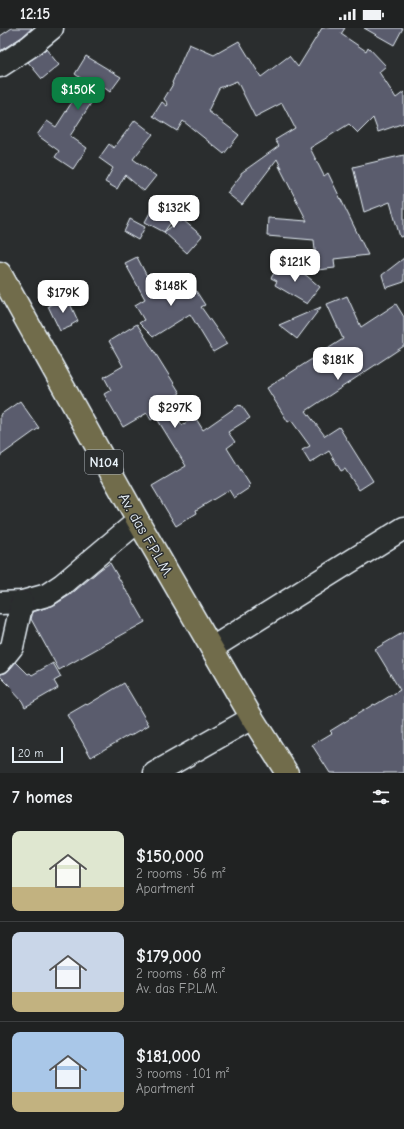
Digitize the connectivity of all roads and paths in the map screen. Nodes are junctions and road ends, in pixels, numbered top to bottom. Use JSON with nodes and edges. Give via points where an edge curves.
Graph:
{"nodes":[{"id":1,"x":52,"y":28,"type":"edge"},
{"id":2,"x":0,"y":66,"type":"edge"},
{"id":3,"x":0,"y":273,"type":"edge"},
{"id":4,"x":138,"y":521,"type":"junction"},
{"id":5,"x":404,"y":528,"type":"edge"},
{"id":6,"x":22,"y":602,"type":"junction"},
{"id":7,"x":0,"y":603,"type":"edge"},
{"id":8,"x":212,"y":648,"type":"junction"},
{"id":9,"x":0,"y":662,"type":"edge"},
{"id":10,"x":252,"y":718,"type":"junction"},
{"id":11,"x":155,"y":773,"type":"edge"},
{"id":12,"x":286,"y":773,"type":"edge"}],
"edges":[{"from":1,"to":2,"type":"street"},
{"from":3,"to":4,"type":"main road","name":"Av. das F.P.L.M.","number":"N104"},
{"from":4,"to":6,"type":"street","via":[[62,585],[47,595]]},
{"from":4,"to":8,"type":"main road","name":"Av. das F.P.L.M.","number":"N104"},
{"from":5,"to":8,"type":"street"},
{"from":6,"to":7,"type":"street"},
{"from":6,"to":9,"type":"street","via":[[12,647]]},
{"from":8,"to":10,"type":"main road","name":"Av. das F.P.L.M.","number":"N104"},
{"from":10,"to":11,"type":"street"},
{"from":10,"to":12,"type":"main road","name":"Av. das F.P.L.M.","number":"N104"}]}
